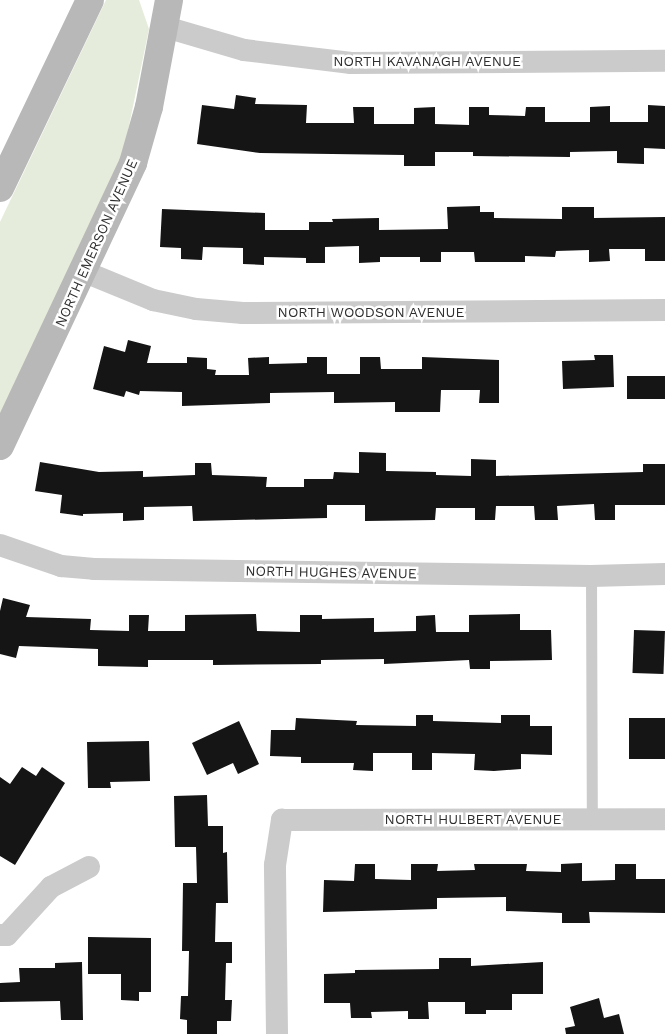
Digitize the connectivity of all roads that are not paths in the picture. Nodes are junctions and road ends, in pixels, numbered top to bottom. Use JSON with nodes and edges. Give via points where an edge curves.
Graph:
{"nodes":[{"id":1,"x":90,"y":0,"type":"edge"},
{"id":2,"x":151,"y":0,"type":"edge"},
{"id":3,"x":169,"y":0,"type":"edge"},
{"id":4,"x":162,"y":26,"type":"junction"},
{"id":5,"x":665,"y":61,"type":"edge"},
{"id":6,"x":0,"y":188,"type":"edge"},
{"id":7,"x":85,"y":272,"type":"junction"},
{"id":8,"x":665,"y":310,"type":"edge"},
{"id":9,"x":0,"y":446,"type":"edge"},
{"id":10,"x":0,"y":545,"type":"edge"},
{"id":11,"x":665,"y":574,"type":"edge"},
{"id":12,"x":591,"y":576,"type":"junction"},
{"id":13,"x":592,"y":819,"type":"junction"},
{"id":14,"x":665,"y":819,"type":"edge"},
{"id":15,"x":89,"y":867,"type":"dead end"},
{"id":16,"x":0,"y":935,"type":"edge"},
{"id":17,"x":277,"y":1034,"type":"edge"}],
"edges":[{"from":1,"to":6,"type":"street"},
{"from":2,"to":4,"type":"street"},
{"from":3,"to":4,"type":"street","name":"NORTH EMERSON AVENUE"},
{"from":4,"to":5,"type":"street","name":"NORTH KAVANAGH AVENUE","via":[[244,50],[351,63]]},
{"from":4,"to":7,"type":"street","name":"NORTH EMERSON AVENUE","via":[[149,107],[133,163]]},
{"from":7,"to":8,"type":"street","name":"NORTH WOODSON AVENUE","via":[[153,300],[196,309],[243,313]]},
{"from":7,"to":9,"type":"street","name":"NORTH EMERSON AVENUE"},
{"from":10,"to":12,"type":"street","name":"NORTH HUGHES AVENUE","via":[[61,566],[94,569]]},
{"from":11,"to":12,"type":"street","name":"NORTH HUGHES AVENUE"},
{"from":12,"to":13,"type":"lane"},
{"from":13,"to":14,"type":"street","name":"NORTH HULBERT AVENUE"},
{"from":13,"to":17,"type":"street","name":"NORTH HULBERT AVENUE","via":[[282,820],[275,865]]},
{"from":15,"to":16,"type":"street","via":[[50,887],[7,935]]}]}
